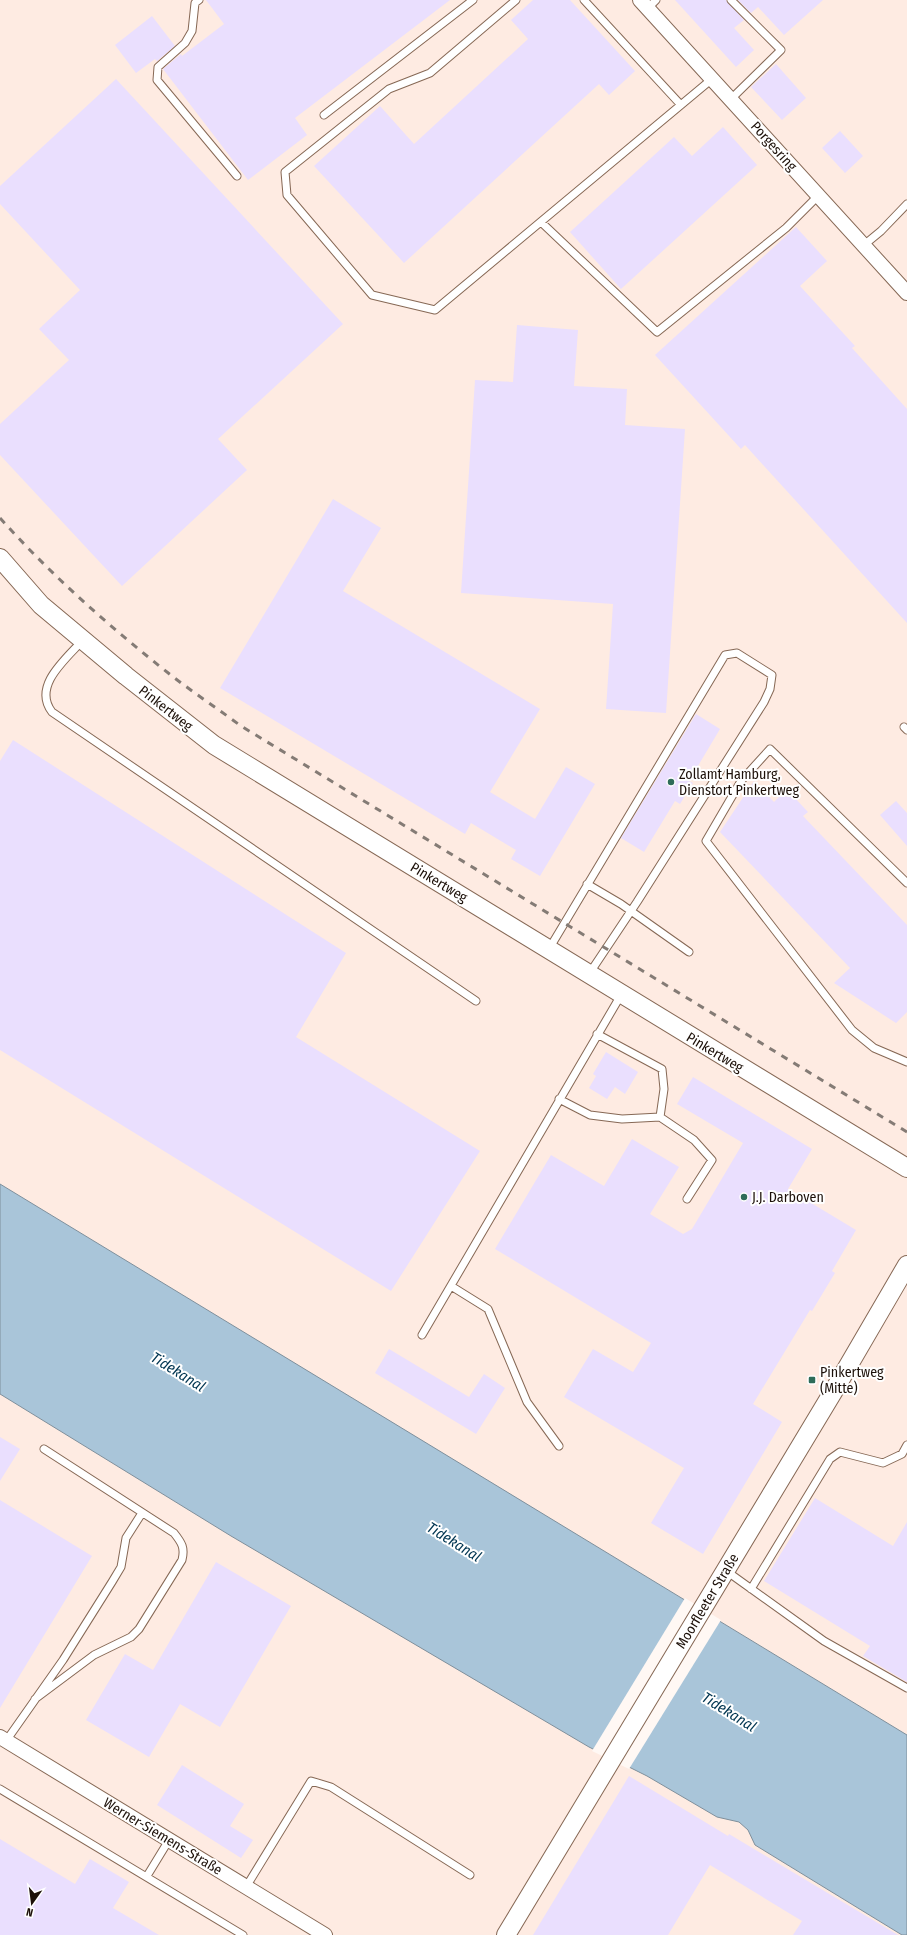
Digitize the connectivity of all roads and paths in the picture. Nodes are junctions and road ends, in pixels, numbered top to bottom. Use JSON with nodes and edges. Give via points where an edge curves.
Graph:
{"nodes":[{"id":1,"x":198,"y":0,"type":"edge"},
{"id":2,"x":474,"y":0,"type":"edge"},
{"id":3,"x":516,"y":0,"type":"edge"},
{"id":4,"x":584,"y":0,"type":"edge"},
{"id":5,"x":731,"y":0,"type":"edge"},
{"id":6,"x":648,"y":3,"type":"edge"},
{"id":7,"x":712,"y":79,"type":"junction"},
{"id":8,"x":731,"y":99,"type":"junction"},
{"id":9,"x":681,"y":105,"type":"junction"},
{"id":10,"x":324,"y":115,"type":"dead end"},
{"id":11,"x":237,"y":176,"type":"dead end"},
{"id":12,"x":818,"y":196,"type":"junction"},
{"id":13,"x":907,"y":204,"type":"edge"},
{"id":14,"x":541,"y":222,"type":"junction"},
{"id":15,"x":864,"y":245,"type":"junction"},
{"id":16,"x":907,"y":293,"type":"edge"},
{"id":17,"x":0,"y":558,"type":"edge"},
{"id":18,"x":83,"y":640,"type":"junction"},
{"id":19,"x":907,"y":883,"type":"edge"},
{"id":20,"x":587,"y":884,"type":"junction"},
{"id":21,"x":631,"y":911,"type":"junction"},
{"id":22,"x":548,"y":950,"type":"junction"},
{"id":23,"x":689,"y":952,"type":"dead end"},
{"id":24,"x":589,"y":974,"type":"junction"},
{"id":25,"x":621,"y":994,"type":"junction"},
{"id":26,"x":476,"y":1001,"type":"dead end"},
{"id":27,"x":597,"y":1034,"type":"junction"},
{"id":28,"x":907,"y":1062,"type":"edge"},
{"id":29,"x":559,"y":1099,"type":"junction"},
{"id":30,"x":660,"y":1117,"type":"junction"},
{"id":31,"x":907,"y":1168,"type":"edge"},
{"id":32,"x":687,"y":1200,"type":"dead end"},
{"id":33,"x":907,"y":1265,"type":"edge"},
{"id":34,"x":451,"y":1286,"type":"junction"},
{"id":35,"x":422,"y":1335,"type":"dead end"},
{"id":36,"x":907,"y":1445,"type":"edge"},
{"id":37,"x":560,"y":1446,"type":"dead end"},
{"id":38,"x":44,"y":1449,"type":"dead end"},
{"id":39,"x":142,"y":1512,"type":"junction"},
{"id":40,"x":725,"y":1570,"type":"junction"},
{"id":41,"x":751,"y":1589,"type":"junction"},
{"id":42,"x":907,"y":1688,"type":"edge"},
{"id":43,"x":35,"y":1699,"type":"junction"},
{"id":44,"x":3,"y":1739,"type":"edge"},
{"id":45,"x":0,"y":1789,"type":"edge"},
{"id":46,"x":169,"y":1840,"type":"junction"},
{"id":47,"x":470,"y":1875,"type":"dead end"},
{"id":48,"x":147,"y":1876,"type":"junction"},
{"id":49,"x":246,"y":1887,"type":"junction"},
{"id":50,"x":243,"y":1935,"type":"edge"},
{"id":51,"x":325,"y":1935,"type":"edge"},
{"id":52,"x":506,"y":1935,"type":"edge"}],
"edges":[{"from":1,"to":11,"type":"lane","via":[[195,3],[192,31],[185,43],[158,66],[157,80]]},
{"from":2,"to":10,"type":"lane"},
{"from":3,"to":14,"type":"lane","via":[[430,73],[389,89],[285,172],[287,195],[372,295],[435,310]]},
{"from":4,"to":9,"type":"lane"},
{"from":5,"to":8,"type":"lane","via":[[781,50]]},
{"from":6,"to":7,"type":"street","name":"Porgesring"},
{"from":7,"to":8,"type":"street","name":"Porgesring"},
{"from":7,"to":9,"type":"lane"},
{"from":8,"to":12,"type":"street","name":"Porgesring"},
{"from":9,"to":14,"type":"lane"},
{"from":12,"to":14,"type":"lane","via":[[786,228],[657,332]]},
{"from":12,"to":15,"type":"street","name":"Porgesring"},
{"from":13,"to":15,"type":"lane"},
{"from":15,"to":16,"type":"street","name":"Porgesring"},
{"from":17,"to":18,"type":"street","name":"Pinkertweg","via":[[41,605]]},
{"from":18,"to":22,"type":"street","name":"Pinkertweg","via":[[214,744]]},
{"from":18,"to":26,"type":"lane","via":[[54,672],[48,683],[46,704],[52,712]]},
{"from":19,"to":28,"type":"lane","via":[[770,749],[741,781],[706,841],[852,1030],[874,1048]]},
{"from":20,"to":21,"type":"lane"},
{"from":20,"to":21,"type":"lane","via":[[725,654],[737,653],[772,675],[770,689]]},
{"from":20,"to":22,"type":"lane"},
{"from":21,"to":23,"type":"lane"},
{"from":21,"to":24,"type":"lane"},
{"from":22,"to":24,"type":"street","name":"Pinkertweg"},
{"from":24,"to":25,"type":"street","name":"Pinkertweg"},
{"from":25,"to":27,"type":"lane"},
{"from":25,"to":31,"type":"street","name":"Pinkertweg"},
{"from":27,"to":29,"type":"lane"},
{"from":27,"to":30,"type":"lane","via":[[662,1069],[664,1089]]},
{"from":29,"to":30,"type":"lane","via":[[590,1115],[622,1118]]},
{"from":29,"to":34,"type":"lane"},
{"from":30,"to":32,"type":"lane","via":[[694,1140],[712,1160]]},
{"from":33,"to":40,"type":"street","name":"Moorfleeter Straße"},
{"from":34,"to":35,"type":"lane"},
{"from":34,"to":37,"type":"lane","via":[[488,1309],[527,1402]]},
{"from":36,"to":41,"type":"lane","via":[[902,1454],[883,1463],[840,1452],[830,1458]]},
{"from":38,"to":39,"type":"lane"},
{"from":39,"to":43,"type":"lane","via":[[126,1538],[121,1567],[63,1660]]},
{"from":39,"to":43,"type":"lane","via":[[174,1533],[182,1543],[182,1560],[139,1629],[131,1637],[94,1655]]},
{"from":40,"to":41,"type":"lane"},
{"from":40,"to":52,"type":"street","name":"Moorfleeter Straße"},
{"from":41,"to":42,"type":"lane","via":[[824,1641]]},
{"from":43,"to":44,"type":"lane"},
{"from":44,"to":46,"type":"street","name":"Werner-Siemens-Straße"},
{"from":45,"to":48,"type":"lane"},
{"from":46,"to":48,"type":"lane"},
{"from":46,"to":49,"type":"street","name":"Werner-Siemens-Straße"},
{"from":47,"to":49,"type":"lane","via":[[331,1787],[311,1781]]},
{"from":48,"to":50,"type":"lane"},
{"from":49,"to":51,"type":"street","name":"Werner-Siemens-Straße"}]}
